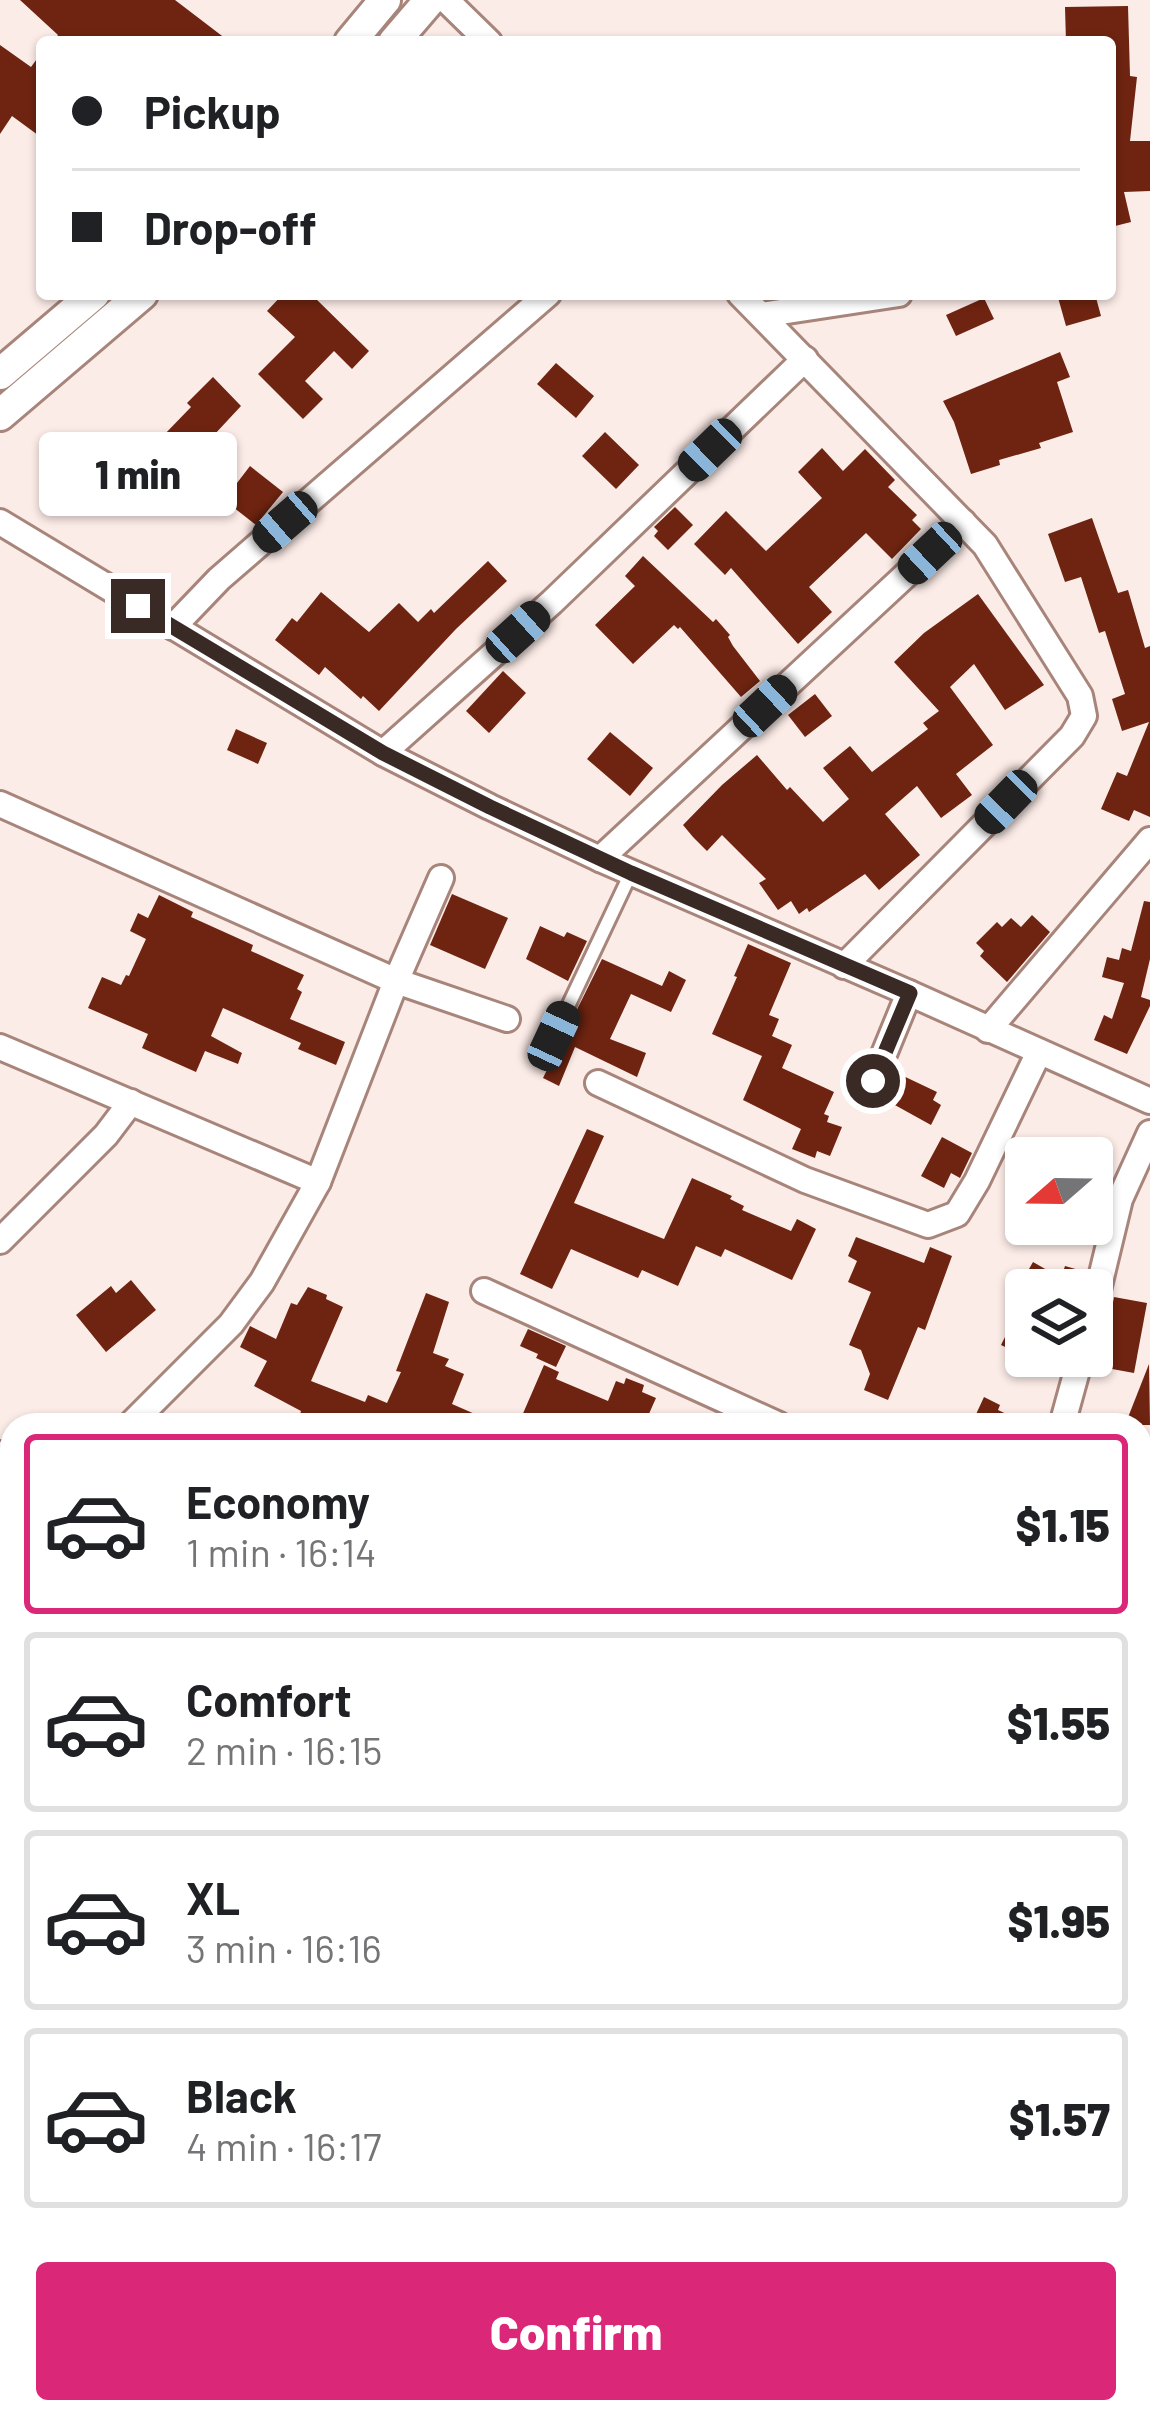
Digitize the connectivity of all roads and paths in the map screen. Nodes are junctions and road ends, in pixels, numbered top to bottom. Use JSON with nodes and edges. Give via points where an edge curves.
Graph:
{"nodes":[{"id":1,"x":385,"y":0,"type":"edge"},
{"id":2,"x":430,"y":0,"type":"edge"},
{"id":3,"x":446,"y":0,"type":"edge"},
{"id":4,"x":355,"y":36,"type":"edge"},
{"id":5,"x":399,"y":36,"type":"edge"},
{"id":6,"x":483,"y":36,"type":"edge"},
{"id":7,"x":87,"y":300,"type":"edge"},
{"id":8,"x":135,"y":300,"type":"edge"},
{"id":9,"x":541,"y":300,"type":"edge"},
{"id":10,"x":746,"y":300,"type":"edge"},
{"id":11,"x":859,"y":300,"type":"edge"},
{"id":12,"x":761,"y":315,"type":"junction"},
{"id":13,"x":805,"y":359,"type":"junction"},
{"id":14,"x":0,"y":374,"type":"edge"},
{"id":15,"x":0,"y":415,"type":"edge"},
{"id":16,"x":0,"y":522,"type":"edge"},
{"id":17,"x":963,"y":522,"type":"junction"},
{"id":18,"x":173,"y":627,"type":"junction"},
{"id":19,"x":383,"y":753,"type":"junction"},
{"id":20,"x":0,"y":804,"type":"edge"},
{"id":21,"x":1150,"y":840,"type":"edge"},
{"id":22,"x":600,"y":859,"type":"junction"},
{"id":23,"x":631,"y":873,"type":"junction"},
{"id":24,"x":441,"y":878,"type":"dead end"},
{"id":25,"x":844,"y":966,"type":"junction"},
{"id":26,"x":396,"y":981,"type":"junction"},
{"id":27,"x":910,"y":993,"type":"junction"},
{"id":28,"x":507,"y":1019,"type":"dead end"},
{"id":29,"x":988,"y":1030,"type":"junction"},
{"id":30,"x":554,"y":1036,"type":"dead end"},
{"id":31,"x":0,"y":1047,"type":"edge"},
{"id":32,"x":1039,"y":1052,"type":"junction"},
{"id":33,"x":873,"y":1081,"type":"dead end"},
{"id":34,"x":598,"y":1083,"type":"dead end"},
{"id":35,"x":1150,"y":1101,"type":"edge"},
{"id":36,"x":131,"y":1102,"type":"junction"},
{"id":37,"x":1150,"y":1133,"type":"edge"},
{"id":38,"x":318,"y":1182,"type":"junction"},
{"id":39,"x":0,"y":1241,"type":"edge"},
{"id":40,"x":1103,"y":1269,"type":"edge"},
{"id":41,"x":484,"y":1291,"type":"dead end"},
{"id":42,"x":1075,"y":1377,"type":"edge"},
{"id":43,"x":142,"y":1413,"type":"edge"},
{"id":44,"x":753,"y":1413,"type":"edge"},
{"id":45,"x":1064,"y":1413,"type":"edge"}],
"edges":[{"from":1,"to":4,"type":"street"},
{"from":2,"to":5,"type":"street"},
{"from":3,"to":6,"type":"street"},
{"from":7,"to":14,"type":"street"},
{"from":8,"to":15,"type":"street"},
{"from":9,"to":18,"type":"street"},
{"from":10,"to":12,"type":"street"},
{"from":11,"to":12,"type":"street"},
{"from":12,"to":13,"type":"street"},
{"from":13,"to":17,"type":"street"},
{"from":13,"to":19,"type":"street"},
{"from":16,"to":18,"type":"street"},
{"from":17,"to":22,"type":"street"},
{"from":17,"to":25,"type":"street","via":[[1080,696],[1084,716]]},
{"from":18,"to":19,"type":"street"},
{"from":19,"to":22,"type":"street"},
{"from":20,"to":26,"type":"street"},
{"from":21,"to":29,"type":"street"},
{"from":22,"to":23,"type":"street"},
{"from":23,"to":25,"type":"street"},
{"from":23,"to":30,"type":"lane"},
{"from":24,"to":26,"type":"street"},
{"from":25,"to":27,"type":"street"},
{"from":26,"to":28,"type":"street"},
{"from":26,"to":38,"type":"street"},
{"from":27,"to":29,"type":"street"},
{"from":27,"to":33,"type":"street"},
{"from":29,"to":32,"type":"street"},
{"from":31,"to":36,"type":"street"},
{"from":32,"to":34,"type":"street","via":[[957,1214],[928,1225],[805,1180]]},
{"from":32,"to":35,"type":"street"},
{"from":36,"to":38,"type":"street"},
{"from":36,"to":39,"type":"street"},
{"from":37,"to":40,"type":"street","via":[[1120,1198]]},
{"from":38,"to":43,"type":"street","via":[[247,1304]]},
{"from":41,"to":44,"type":"street"},
{"from":42,"to":45,"type":"street"}]}
